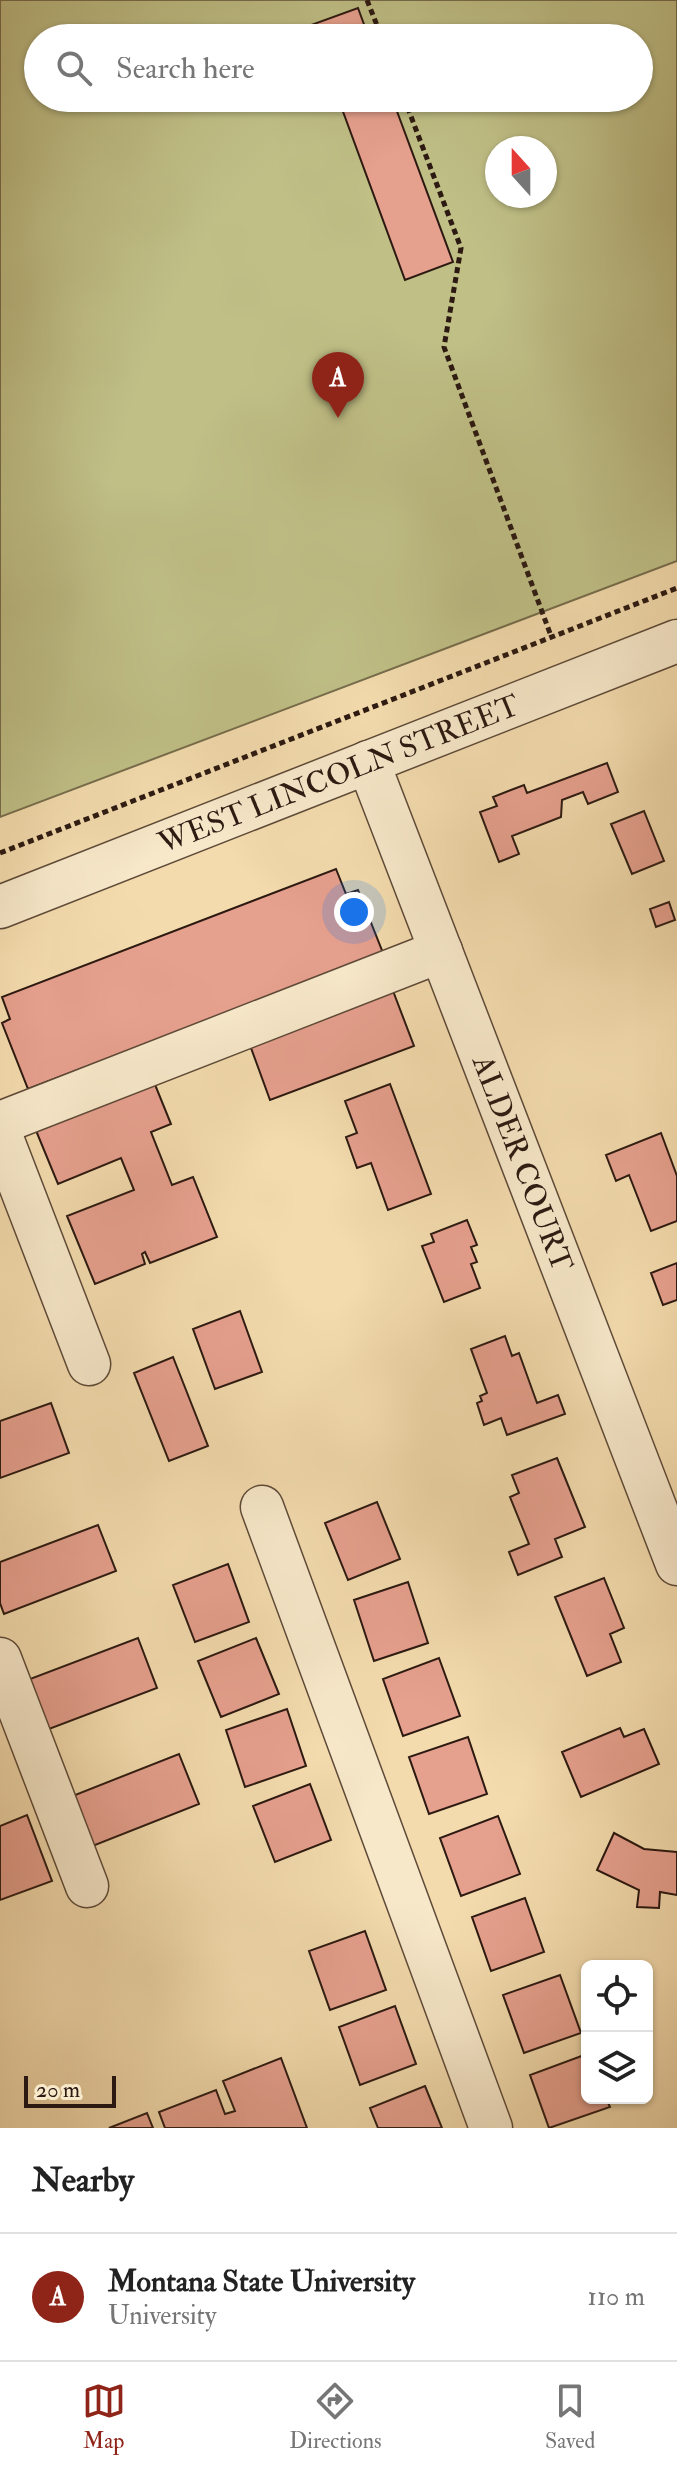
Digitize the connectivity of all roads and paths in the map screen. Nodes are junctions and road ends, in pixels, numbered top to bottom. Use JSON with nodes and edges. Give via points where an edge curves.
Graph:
{"nodes":[{"id":1,"x":367,"y":0,"type":"edge"},
{"id":2,"x":376,"y":24,"type":"edge"},
{"id":3,"x":409,"y":112,"type":"edge"},
{"id":4,"x":677,"y":588,"type":"edge"},
{"id":5,"x":551,"y":636,"type":"junction"},
{"id":6,"x":677,"y":641,"type":"edge"},
{"id":7,"x":368,"y":762,"type":"junction"},
{"id":8,"x":0,"y":853,"type":"edge"},
{"id":9,"x":0,"y":907,"type":"edge"},
{"id":10,"x":441,"y":951,"type":"junction"},
{"id":11,"x":0,"y":1123,"type":"edge"},
{"id":12,"x":0,"y":1133,"type":"edge"},
{"id":13,"x":89,"y":1364,"type":"dead end"},
{"id":14,"x":262,"y":1507,"type":"dead end"},
{"id":15,"x":677,"y":1564,"type":"edge"},
{"id":16,"x":0,"y":1659,"type":"edge"},
{"id":17,"x":87,"y":1886,"type":"dead end"},
{"id":18,"x":491,"y":2128,"type":"edge"}],
"edges":[{"from":1,"to":2,"type":"path"},
{"from":3,"to":5,"type":"path","via":[[461,248],[444,347]]},
{"from":4,"to":5,"type":"path"},
{"from":5,"to":8,"type":"path"},
{"from":6,"to":7,"type":"street","name":"WEST LINCOLN STREET"},
{"from":7,"to":9,"type":"street","name":"WEST LINCOLN STREET"},
{"from":7,"to":10,"type":"street","name":"ALDER COURT"},
{"from":10,"to":11,"type":"street"},
{"from":10,"to":15,"type":"street","name":"ALDER COURT"},
{"from":12,"to":13,"type":"street"},
{"from":14,"to":18,"type":"street"},
{"from":16,"to":17,"type":"street"}]}
